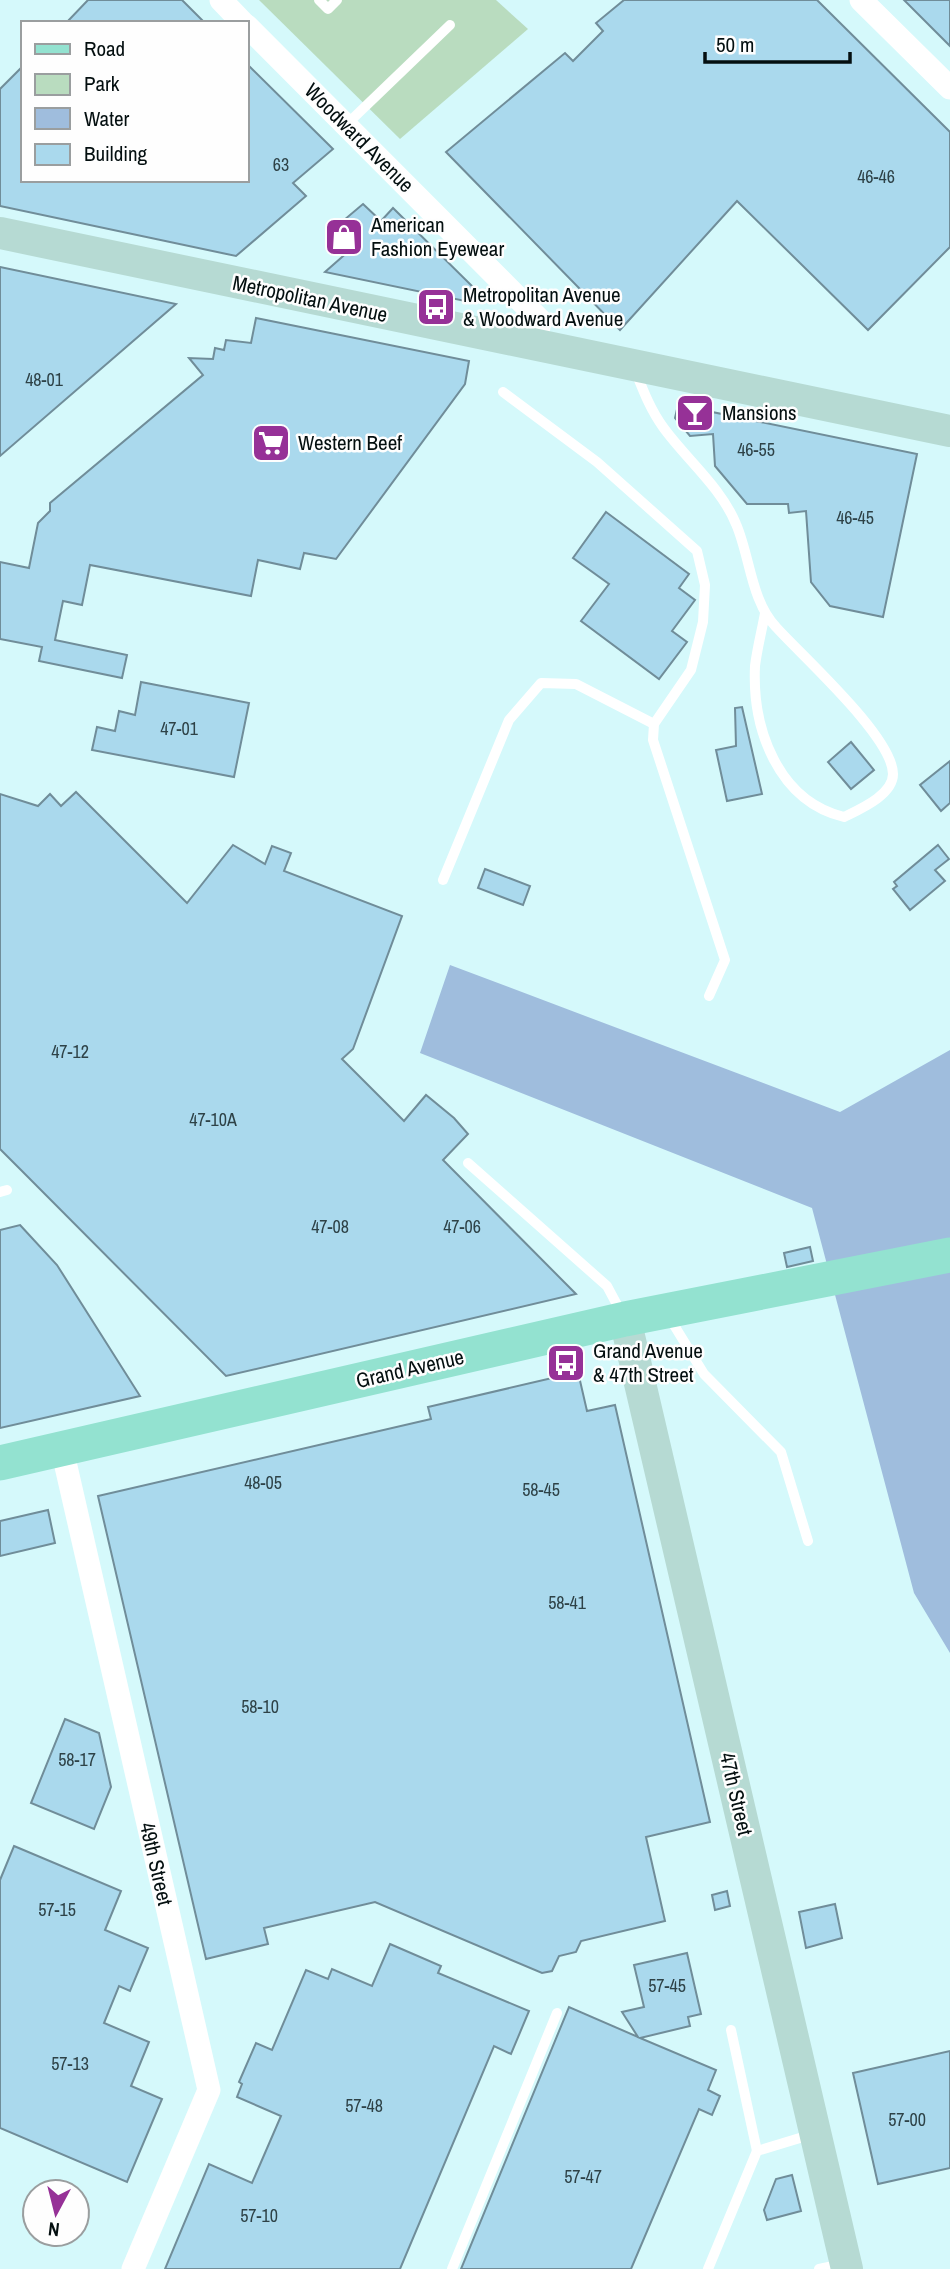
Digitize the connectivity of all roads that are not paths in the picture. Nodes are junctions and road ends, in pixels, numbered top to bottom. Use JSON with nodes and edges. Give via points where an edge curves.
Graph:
{"nodes":[{"id":1,"x":220,"y":0,"type":"edge"},
{"id":2,"x":319,"y":0,"type":"edge"},
{"id":3,"x":337,"y":0,"type":"edge"},
{"id":4,"x":861,"y":0,"type":"edge"},
{"id":5,"x":242,"y":21,"type":"edge"},
{"id":6,"x":450,"y":25,"type":"dead end"},
{"id":7,"x":248,"y":27,"type":"edge"},
{"id":8,"x":947,"y":82,"type":"edge"},
{"id":9,"x":346,"y":125,"type":"junction"},
{"id":10,"x":0,"y":233,"type":"edge"},
{"id":11,"x":536,"y":346,"type":"junction"},
{"id":12,"x":634,"y":367,"type":"junction"},
{"id":13,"x":503,"y":392,"type":"dead end"},
{"id":14,"x":950,"y":431,"type":"edge"},
{"id":15,"x":765,"y":613,"type":"junction"},
{"id":16,"x":654,"y":724,"type":"junction"},
{"id":17,"x":443,"y":880,"type":"dead end"},
{"id":18,"x":709,"y":996,"type":"dead end"},
{"id":19,"x":468,"y":1163,"type":"dead end"},
{"id":20,"x":950,"y":1255,"type":"edge"},
{"id":21,"x":666,"y":1311,"type":"junction"},
{"id":22,"x":625,"y":1320,"type":"junction"},
{"id":23,"x":62,"y":1448,"type":"junction"},
{"id":24,"x":0,"y":1463,"type":"edge"},
{"id":25,"x":808,"y":1541,"type":"dead end"},
{"id":26,"x":557,"y":2013,"type":"dead end"},
{"id":27,"x":731,"y":2030,"type":"dead end"},
{"id":28,"x":815,"y":2133,"type":"junction"},
{"id":29,"x":757,"y":2151,"type":"junction"},
{"id":30,"x":837,"y":2267,"type":"edge"},
{"id":31,"x":133,"y":2269,"type":"edge"},
{"id":32,"x":452,"y":2269,"type":"edge"},
{"id":33,"x":708,"y":2269,"type":"edge"}],
"edges":[{"from":1,"to":5,"type":"street","name":"Woodward Avenue"},
{"from":2,"to":3,"type":"lane","via":[[328,9]]},
{"from":4,"to":8,"type":"street"},
{"from":6,"to":9,"type":"lane"},
{"from":7,"to":9,"type":"street","name":"Woodward Avenue"},
{"from":9,"to":11,"type":"street","name":"Woodward Avenue","via":[[540,320]]},
{"from":10,"to":11,"type":"main road","name":"Metropolitan Avenue"},
{"from":11,"to":12,"type":"main road","name":"Metropolitan Avenue"},
{"from":12,"to":14,"type":"main road","name":"Metropolitan Avenue"},
{"from":12,"to":15,"type":"lane","via":[[662,426],[736,523]]},
{"from":13,"to":16,"type":"lane","via":[[597,462],[697,551],[705,585],[703,622],[691,670]]},
{"from":15,"to":15,"type":"lane","via":[[891,757],[894,776],[888,789],[844,817],[822,812],[793,789],[771,759],[756,696],[755,666]]},
{"from":16,"to":17,"type":"lane","via":[[576,684],[541,683],[509,720]]},
{"from":16,"to":18,"type":"lane","via":[[653,740],[725,960]]},
{"from":19,"to":22,"type":"lane","via":[[607,1286]]},
{"from":20,"to":21,"type":"main road","name":"Grand Avenue"},
{"from":21,"to":22,"type":"main road","name":"Grand Avenue"},
{"from":21,"to":25,"type":"lane","via":[[704,1374],[781,1452]]},
{"from":22,"to":23,"type":"main road","name":"Grand Avenue"},
{"from":22,"to":28,"type":"main road","name":"47th Street"},
{"from":23,"to":24,"type":"main road","name":"Grand Avenue"},
{"from":23,"to":31,"type":"street","name":"49th Street","via":[[209,2090]]},
{"from":26,"to":32,"type":"lane"},
{"from":27,"to":29,"type":"lane"},
{"from":28,"to":29,"type":"lane"},
{"from":28,"to":30,"type":"main road","name":"47th Street"},
{"from":29,"to":33,"type":"lane"}]}
